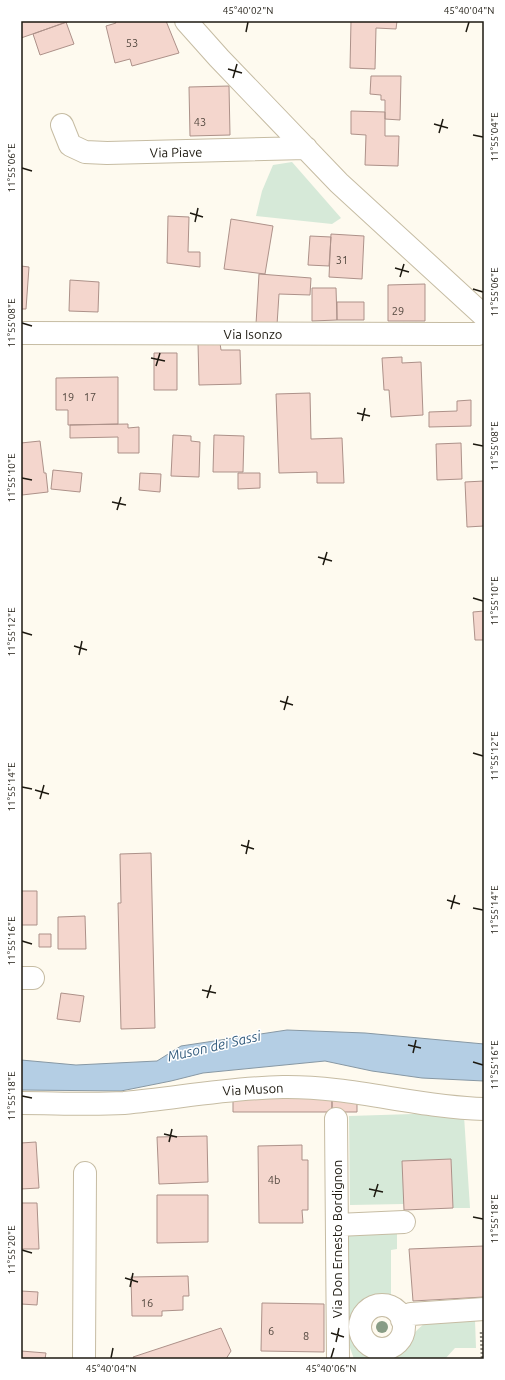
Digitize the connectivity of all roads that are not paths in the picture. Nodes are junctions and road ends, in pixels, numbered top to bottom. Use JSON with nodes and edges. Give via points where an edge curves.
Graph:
{"nodes":[{"id":1,"x":186,"y":21,"type":"edge"},
{"id":2,"x":62,"y":125,"type":"dead end"},
{"id":3,"x":306,"y":148,"type":"junction"},
{"id":4,"x":484,"y":316,"type":"edge"},
{"id":5,"x":484,"y":332,"type":"edge"},
{"id":6,"x":21,"y":333,"type":"edge"},
{"id":7,"x":21,"y":1103,"type":"edge"},
{"id":8,"x":484,"y":1109,"type":"edge"},
{"id":9,"x":336,"y":1119,"type":"dead end"},
{"id":10,"x":85,"y":1174,"type":"dead end"},
{"id":11,"x":404,"y":1222,"type":"dead end"},
{"id":12,"x":337,"y":1225,"type":"junction"},
{"id":13,"x":484,"y":1309,"type":"edge"},
{"id":14,"x":402,"y":1320,"type":"dead end"},
{"id":15,"x":84,"y":1359,"type":"edge"},
{"id":16,"x":338,"y":1359,"type":"edge"}],
"edges":[{"from":1,"to":3,"type":"street"},
{"from":2,"to":3,"type":"street","name":"Via Piave","via":[[70,145],[85,152]]},
{"from":3,"to":4,"type":"street","via":[[339,183]]},
{"from":5,"to":6,"type":"street","name":"Via Isonzo"},
{"from":7,"to":8,"type":"street","name":"Via Muson","via":[[124,1103],[220,1090],[325,1087],[428,1105]]},
{"from":9,"to":12,"type":"street","name":"Via Don Ernesto Bordignon"},
{"from":10,"to":15,"type":"street","via":[[82,1335]]},
{"from":11,"to":12,"type":"street"},
{"from":12,"to":16,"type":"street","name":"Via Don Ernesto Bordignon"},
{"from":13,"to":14,"type":"street","via":[[411,1314]]}]}
